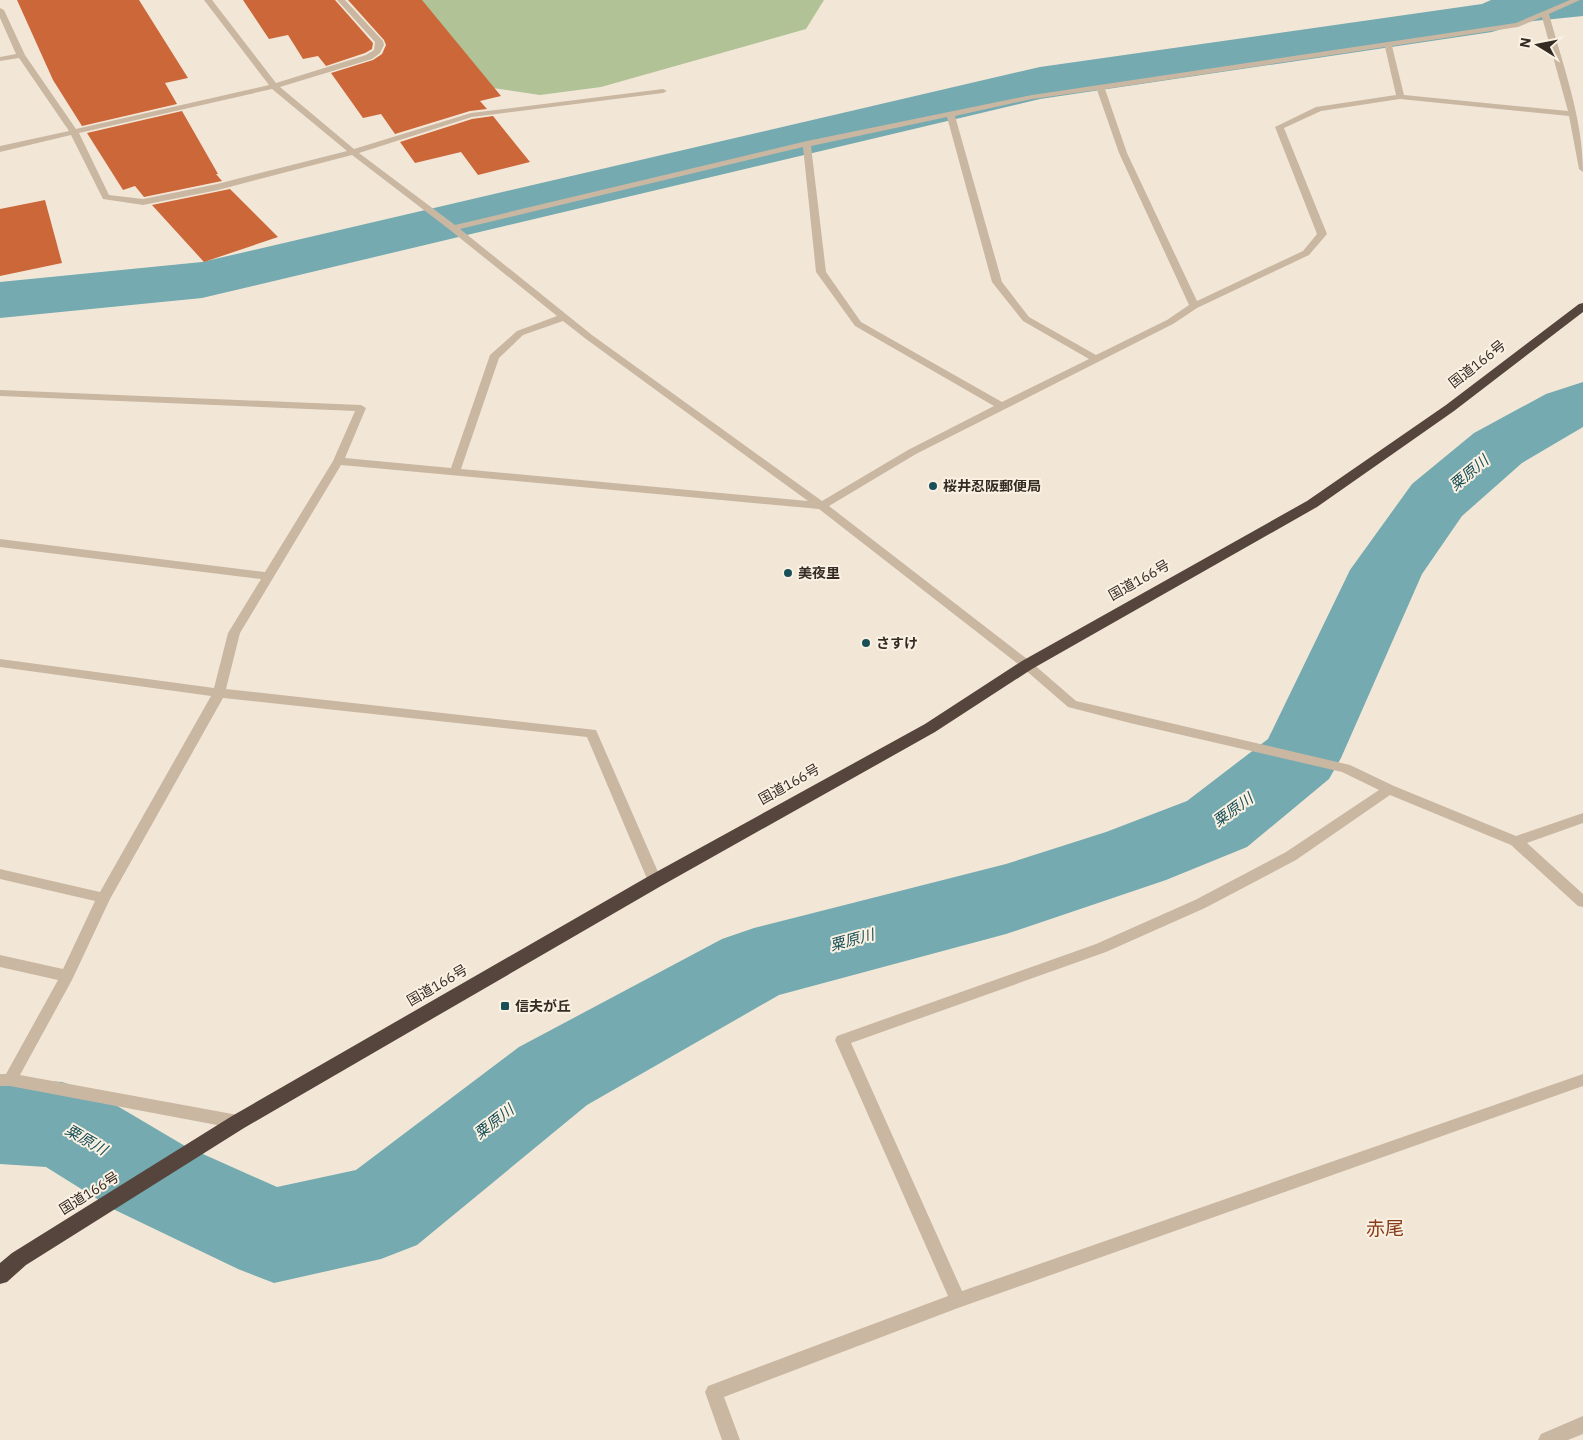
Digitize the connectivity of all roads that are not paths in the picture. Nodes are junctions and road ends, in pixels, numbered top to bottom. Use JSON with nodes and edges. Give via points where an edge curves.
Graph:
{"nodes":[{"id":1,"x":208,"y":0,"type":"edge"},
{"id":2,"x":341,"y":0,"type":"edge"},
{"id":3,"x":1576,"y":0,"type":"edge"},
{"id":4,"x":0,"y":10,"type":"edge"},
{"id":5,"x":1545,"y":13,"type":"junction"},
{"id":6,"x":1388,"y":44,"type":"junction"},
{"id":7,"x":22,"y":55,"type":"junction"},
{"id":8,"x":0,"y":59,"type":"edge"},
{"id":9,"x":274,"y":86,"type":"junction"},
{"id":10,"x":1100,"y":86,"type":"junction"},
{"id":11,"x":663,"y":92,"type":"dead end"},
{"id":12,"x":1400,"y":98,"type":"junction"},
{"id":13,"x":950,"y":114,"type":"junction"},
{"id":14,"x":1572,"y":114,"type":"junction"},
{"id":15,"x":74,"y":132,"type":"junction"},
{"id":16,"x":807,"y":144,"type":"junction"},
{"id":17,"x":0,"y":149,"type":"edge"},
{"id":18,"x":353,"y":152,"type":"junction"},
{"id":19,"x":1583,"y":169,"type":"edge"},
{"id":20,"x":453,"y":228,"type":"junction"},
{"id":21,"x":1194,"y":306,"type":"junction"},
{"id":22,"x":1583,"y":306,"type":"edge"},
{"id":23,"x":564,"y":317,"type":"junction"},
{"id":24,"x":1096,"y":359,"type":"junction"},
{"id":25,"x":0,"y":393,"type":"edge"},
{"id":26,"x":1001,"y":406,"type":"junction"},
{"id":27,"x":338,"y":461,"type":"junction"},
{"id":28,"x":455,"y":471,"type":"junction"},
{"id":29,"x":822,"y":506,"type":"junction"},
{"id":30,"x":0,"y":543,"type":"edge"},
{"id":31,"x":270,"y":576,"type":"junction"},
{"id":32,"x":0,"y":662,"type":"edge"},
{"id":33,"x":1027,"y":664,"type":"junction"},
{"id":34,"x":219,"y":693,"type":"junction"},
{"id":35,"x":1389,"y":789,"type":"junction"},
{"id":36,"x":1583,"y":818,"type":"edge"},
{"id":37,"x":1516,"y":841,"type":"junction"},
{"id":38,"x":0,"y":874,"type":"edge"},
{"id":39,"x":655,"y":881,"type":"junction"},
{"id":40,"x":104,"y":898,"type":"junction"},
{"id":41,"x":1583,"y":902,"type":"edge"},
{"id":42,"x":0,"y":961,"type":"edge"},
{"id":43,"x":67,"y":976,"type":"junction"},
{"id":44,"x":5,"y":1080,"type":"edge"},
{"id":45,"x":1583,"y":1080,"type":"edge"},
{"id":46,"x":238,"y":1122,"type":"junction"},
{"id":47,"x":0,"y":1274,"type":"edge"},
{"id":48,"x":958,"y":1300,"type":"junction"},
{"id":49,"x":1583,"y":1425,"type":"edge"},
{"id":50,"x":731,"y":1440,"type":"edge"},
{"id":51,"x":1547,"y":1440,"type":"edge"}],
"edges":[{"from":1,"to":9,"type":"street"},
{"from":2,"to":9,"type":"street","via":[[378,41],[377,51]]},
{"from":3,"to":5,"type":"street"},
{"from":4,"to":7,"type":"street"},
{"from":5,"to":6,"type":"street","via":[[1518,25]]},
{"from":5,"to":14,"type":"street"},
{"from":6,"to":10,"type":"street"},
{"from":6,"to":12,"type":"street"},
{"from":7,"to":8,"type":"street"},
{"from":7,"to":15,"type":"street"},
{"from":9,"to":15,"type":"street"},
{"from":9,"to":18,"type":"street"},
{"from":10,"to":13,"type":"street"},
{"from":10,"to":21,"type":"street","via":[[1123,153]]},
{"from":11,"to":18,"type":"street","via":[[471,114]]},
{"from":12,"to":14,"type":"street"},
{"from":12,"to":21,"type":"street","via":[[1318,109],[1279,127],[1322,234],[1306,253]]},
{"from":13,"to":16,"type":"street"},
{"from":13,"to":24,"type":"street","via":[[997,282],[1026,319]]},
{"from":14,"to":19,"type":"street"},
{"from":15,"to":17,"type":"street"},
{"from":15,"to":18,"type":"street","via":[[106,197],[143,202],[218,187]]},
{"from":16,"to":20,"type":"street"},
{"from":16,"to":26,"type":"street","via":[[821,272],[858,324]]},
{"from":18,"to":20,"type":"street"},
{"from":20,"to":23,"type":"street"},
{"from":21,"to":24,"type":"street","via":[[1170,322]]},
{"from":22,"to":33,"type":"highway","name":"国道166号","via":[[1450,408],[1312,504]]},
{"from":23,"to":28,"type":"street","via":[[520,333],[494,357]]},
{"from":23,"to":29,"type":"street"},
{"from":24,"to":26,"type":"street"},
{"from":25,"to":27,"type":"street","via":[[361,408]]},
{"from":26,"to":29,"type":"street","via":[[912,452]]},
{"from":27,"to":28,"type":"street"},
{"from":27,"to":31,"type":"street"},
{"from":28,"to":29,"type":"street"},
{"from":29,"to":33,"type":"street"},
{"from":30,"to":31,"type":"street"},
{"from":31,"to":34,"type":"street","via":[[234,633]]},
{"from":32,"to":34,"type":"street"},
{"from":33,"to":35,"type":"street","via":[[1072,704],[1346,768]]},
{"from":33,"to":39,"type":"highway","name":"国道166号","via":[[930,728]]},
{"from":34,"to":39,"type":"street","via":[[592,733]]},
{"from":34,"to":40,"type":"street"},
{"from":35,"to":37,"type":"street"},
{"from":35,"to":48,"type":"street","via":[[1291,856],[1200,904],[1101,948],[842,1040]]},
{"from":36,"to":37,"type":"street"},
{"from":37,"to":41,"type":"street"},
{"from":38,"to":40,"type":"street"},
{"from":39,"to":46,"type":"highway","name":"国道166号"},
{"from":40,"to":43,"type":"street"},
{"from":42,"to":43,"type":"street"},
{"from":43,"to":44,"type":"street"},
{"from":44,"to":46,"type":"street"},
{"from":45,"to":48,"type":"street"},
{"from":46,"to":47,"type":"highway","name":"国道166号"},
{"from":48,"to":50,"type":"street","via":[[714,1392]]},
{"from":49,"to":51,"type":"street"}]}
